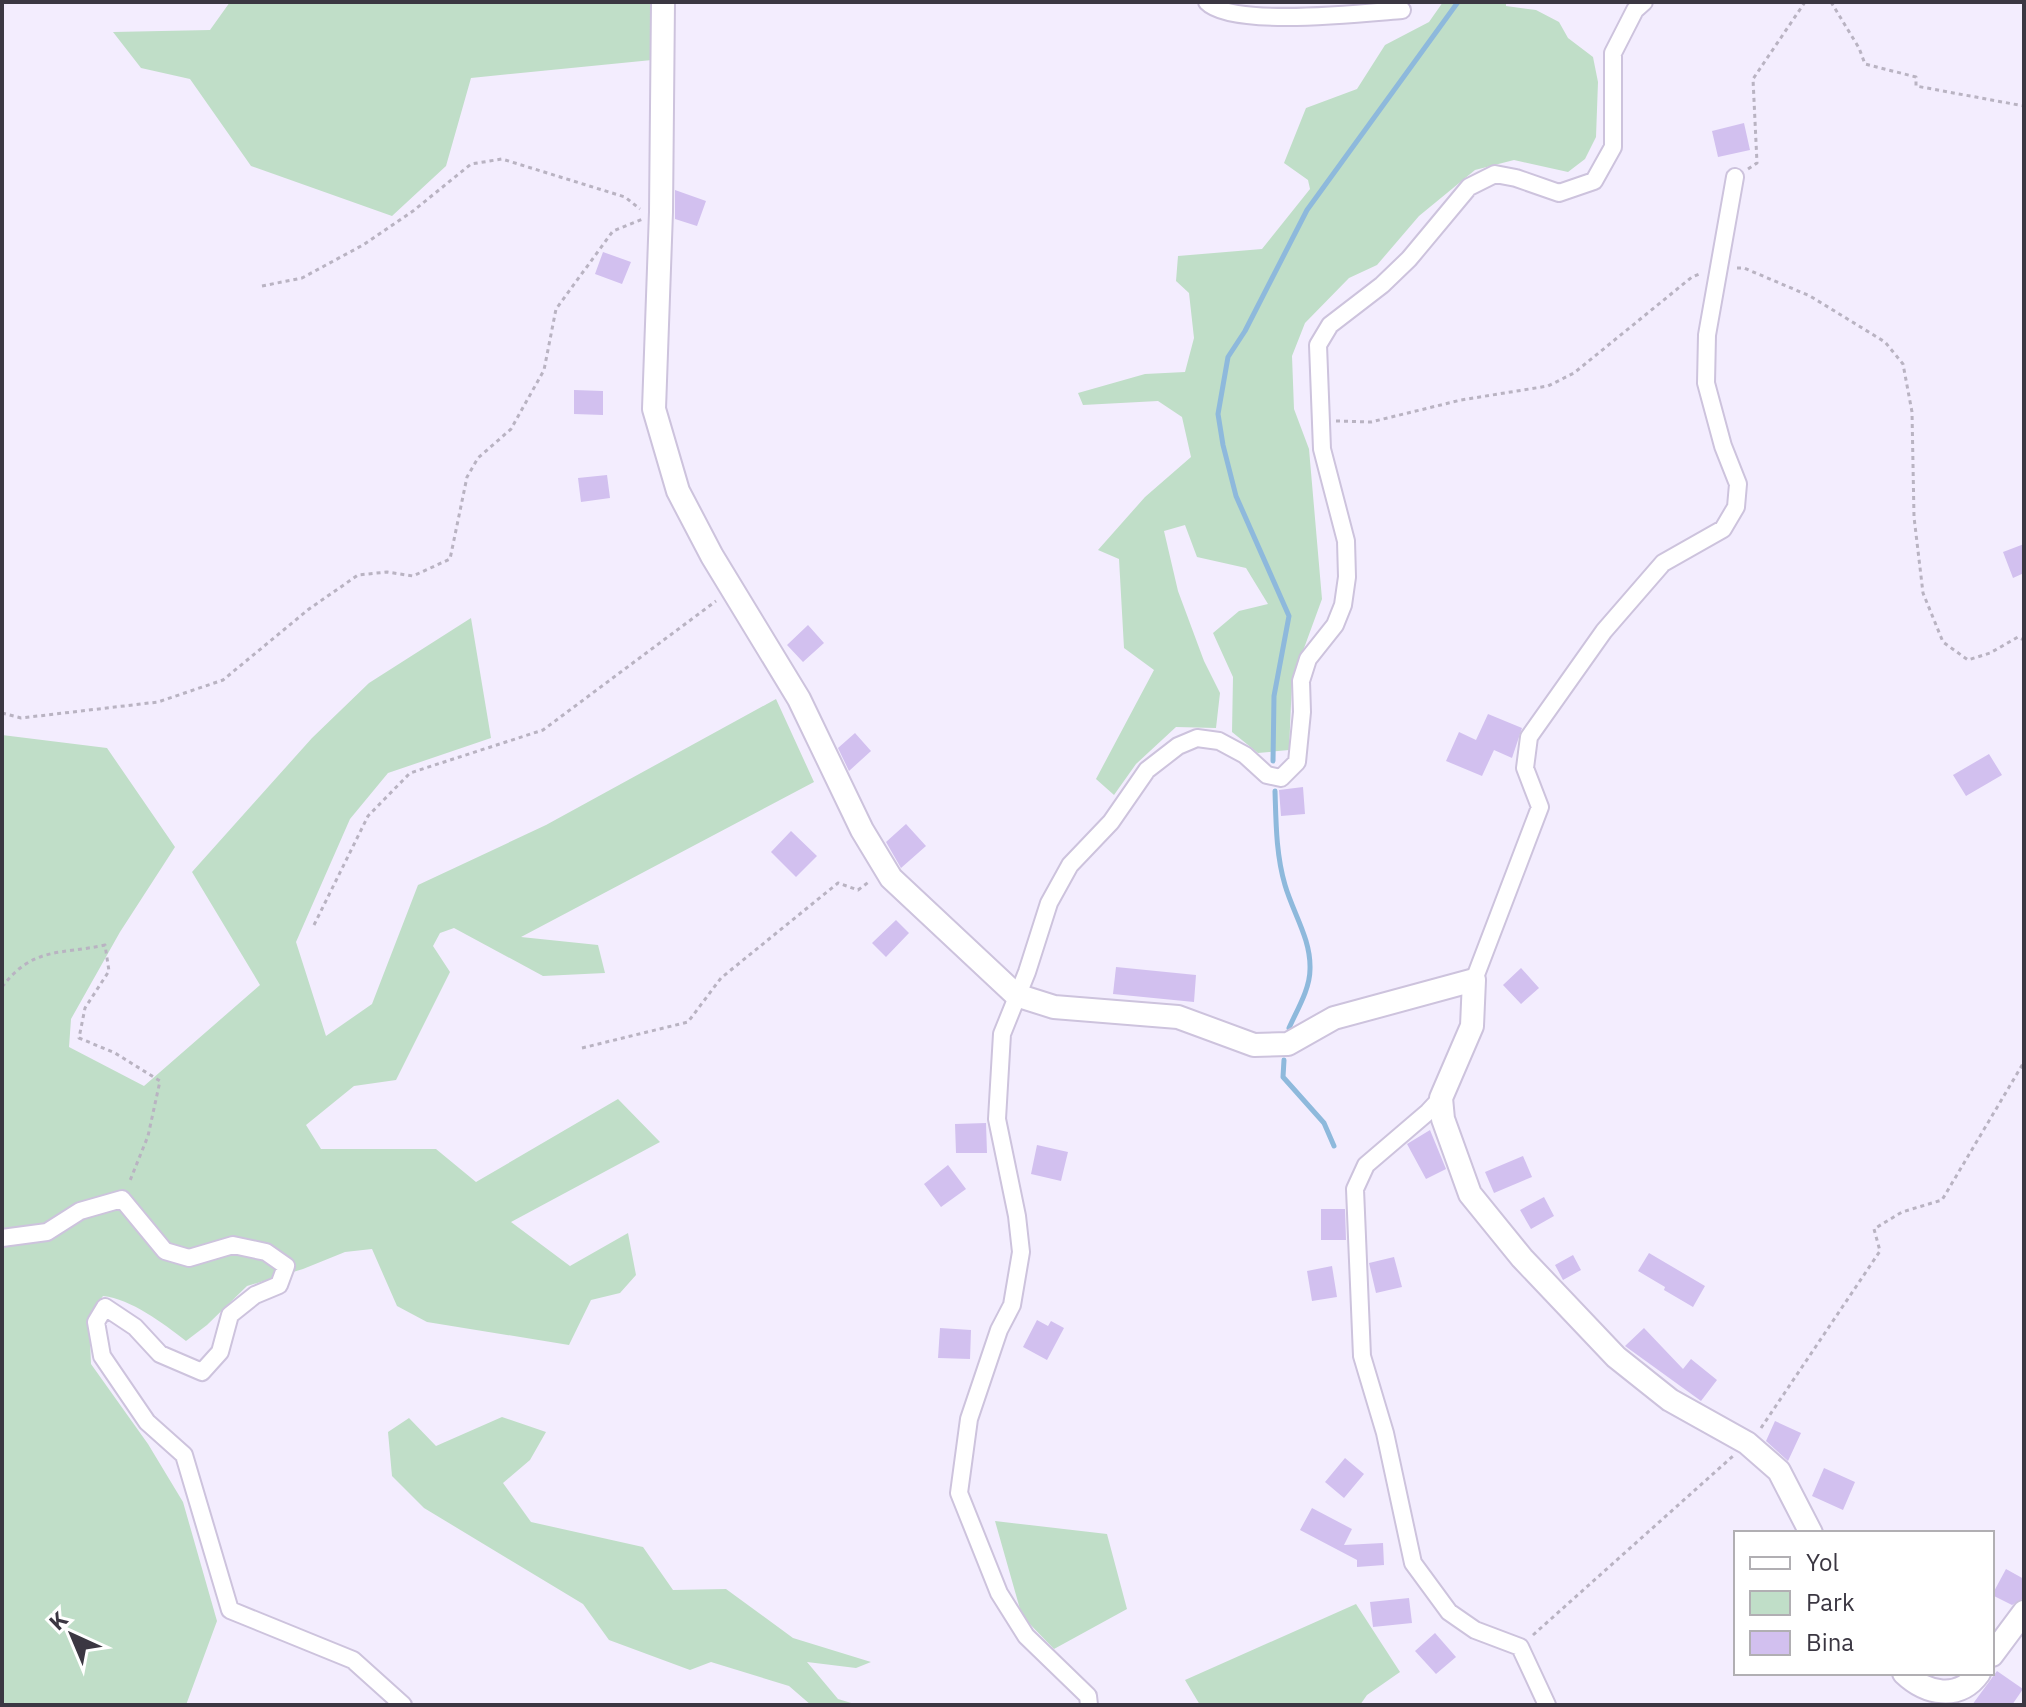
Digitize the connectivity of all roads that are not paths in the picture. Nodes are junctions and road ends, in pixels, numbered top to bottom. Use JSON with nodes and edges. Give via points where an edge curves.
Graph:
{"nodes":[{"id":1,"x":663,"y":2,"type":"edge"},
{"id":2,"x":1207,"y":2,"type":"edge"},
{"id":3,"x":1644,"y":2,"type":"edge"},
{"id":4,"x":1402,"y":10,"type":"dead end"},
{"id":5,"x":1735,"y":177,"type":"road end"},
{"id":6,"x":1474,"y":980,"type":"junction"},
{"id":7,"x":1016,"y":995,"type":"junction"},
{"id":8,"x":1441,"y":1098,"type":"junction"},
{"id":9,"x":2,"y":1238,"type":"edge"},
{"id":10,"x":1810,"y":1531,"type":"edge"},
{"id":11,"x":2024,"y":1612,"type":"edge"},
{"id":12,"x":1994,"y":1652,"type":"edge"},
{"id":13,"x":1906,"y":1675,"type":"edge"},
{"id":14,"x":1978,"y":1675,"type":"edge"},
{"id":15,"x":403,"y":1705,"type":"edge"},
{"id":16,"x":1089,"y":1705,"type":"edge"},
{"id":17,"x":1547,"y":1705,"type":"edge"}],
"edges":[{"from":1,"to":7,"type":"street","via":[[654,409],[678,491],[799,699],[891,878]]},
{"from":2,"to":4,"type":"street","via":[[1244,15],[1321,17]]},
{"from":3,"to":7,"type":"street","via":[[1613,53],[1613,147],[1594,181],[1559,193],[1495,174],[1469,187],[1409,259],[1330,325],[1318,345],[1322,449],[1346,541],[1347,577],[1335,625],[1308,659],[1301,681],[1297,762],[1281,778],[1267,775],[1219,741],[1197,738],[1147,770],[1111,822],[1070,865],[1049,903]]},
{"from":5,"to":6,"type":"street","via":[[1707,335],[1706,383],[1738,484],[1736,507],[1723,529],[1663,563],[1604,631],[1529,737],[1525,768],[1540,807]]},
{"from":6,"to":7,"type":"street","via":[[1334,1018],[1288,1044],[1254,1045],[1178,1017],[1054,1007]]},
{"from":6,"to":8,"type":"street","via":[[1472,1026]]},
{"from":7,"to":16,"type":"street","via":[[1002,1034],[997,1119],[1017,1216],[1019,1275],[969,1419],[959,1493],[999,1593],[1026,1636],[1088,1696]]},
{"from":8,"to":10,"type":"street","via":[[1443,1119],[1470,1194],[1522,1258],[1616,1357],[1670,1400],[1747,1443],[1779,1471]]},
{"from":8,"to":17,"type":"street","via":[[1366,1165],[1355,1189],[1362,1356],[1413,1563],[1449,1612],[1475,1630],[1520,1647]]},
{"from":9,"to":15,"type":"street","via":[[47,1232],[80,1211],[122,1199],[165,1251],[189,1258],[233,1245],[266,1252],[286,1266],[279,1285],[255,1295],[230,1315],[220,1352],[202,1372],[160,1354],[135,1327],[105,1307],[96,1322],[102,1356],[147,1422],[184,1455],[230,1610],[353,1660]]},
{"from":11,"to":12,"type":"street"},
{"from":13,"to":14,"type":"street","via":[[1938,1693],[1971,1684]]}]}
